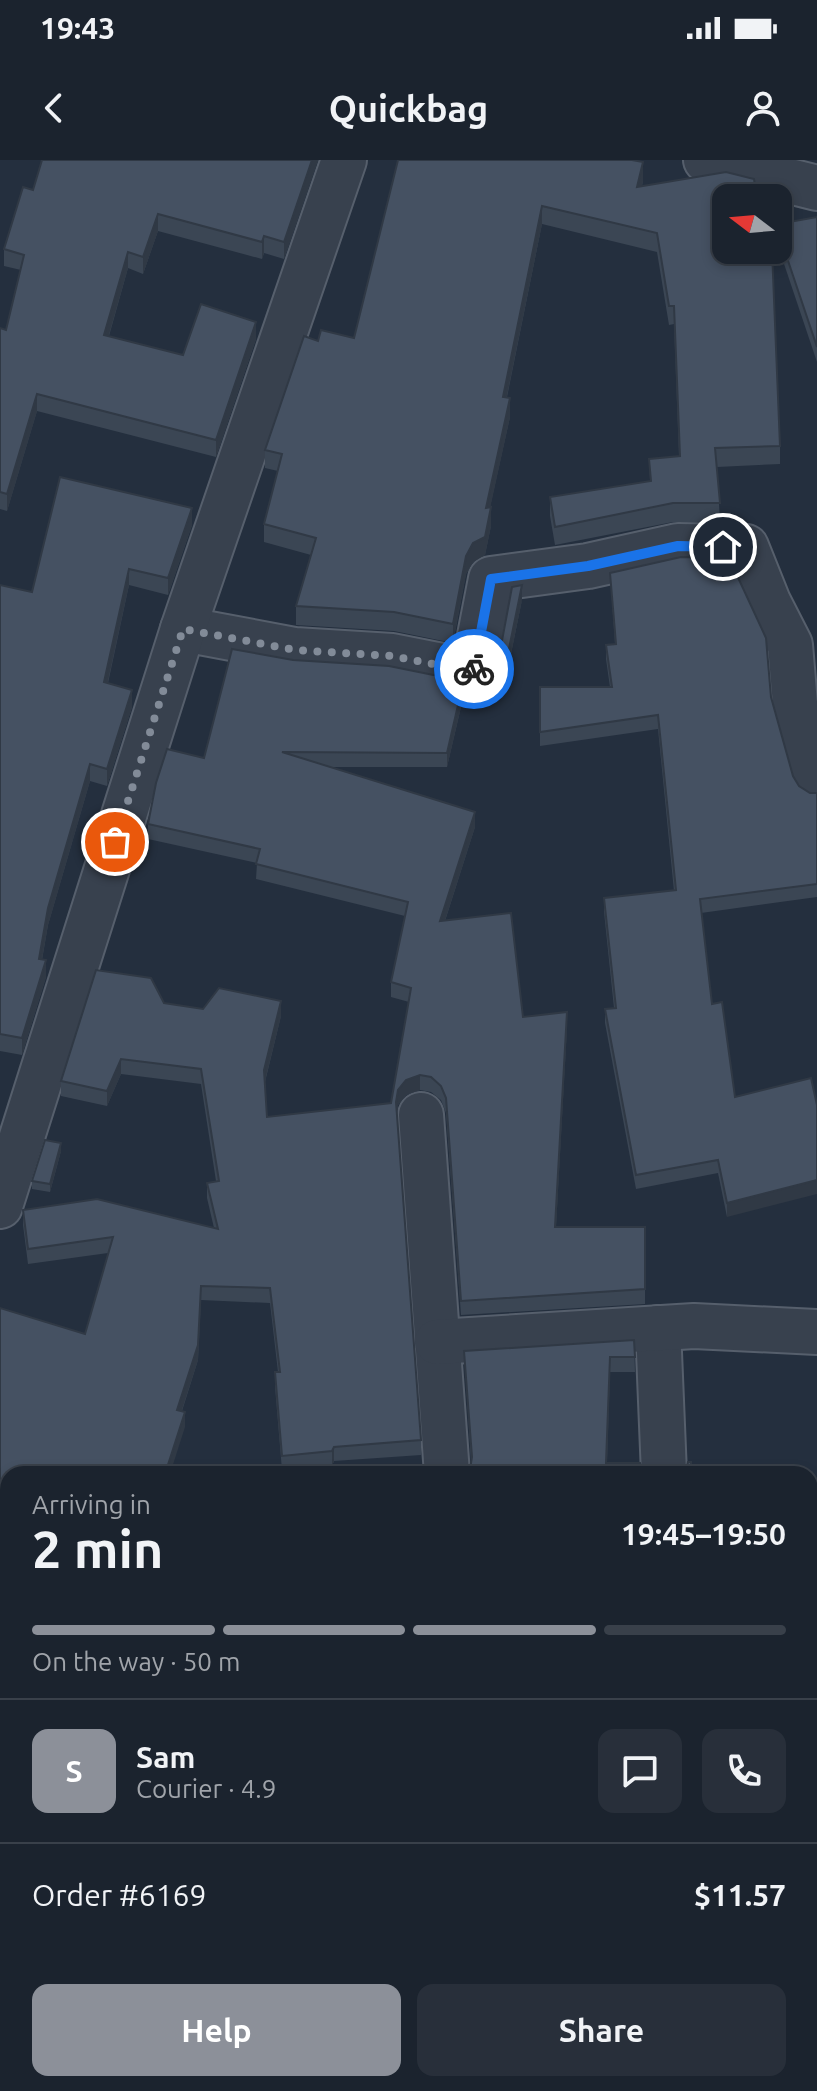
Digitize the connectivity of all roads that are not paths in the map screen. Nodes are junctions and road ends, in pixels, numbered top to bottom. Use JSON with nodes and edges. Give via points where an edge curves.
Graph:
{"nodes":[{"id":1,"x":344,"y":160,"type":"edge"},
{"id":2,"x":706,"y":160,"type":"edge"},
{"id":3,"x":817,"y":188,"type":"edge"},
{"id":4,"x":183,"y":629,"type":"junction"},
{"id":5,"x":817,"y":783,"type":"edge"},
{"id":6,"x":421,"y":1115,"type":"dead end"},
{"id":7,"x":0,"y":1206,"type":"edge"},
{"id":8,"x":658,"y":1328,"type":"junction"},
{"id":9,"x":817,"y":1332,"type":"edge"},
{"id":10,"x":437,"y":1342,"type":"junction"},
{"id":11,"x":446,"y":1466,"type":"edge"},
{"id":12,"x":664,"y":1466,"type":"edge"}],
"edges":[{"from":1,"to":4,"type":"street"},
{"from":2,"to":3,"type":"street"},
{"from":4,"to":5,"type":"street","via":[[295,650],[392,656],[473,672],[491,579],[588,566],[678,546],[746,547],[790,645],[795,704]]},
{"from":4,"to":7,"type":"street"},
{"from":6,"to":10,"type":"street"},
{"from":8,"to":9,"type":"street"},
{"from":8,"to":10,"type":"street"},
{"from":8,"to":12,"type":"street"},
{"from":10,"to":11,"type":"street"}]}
